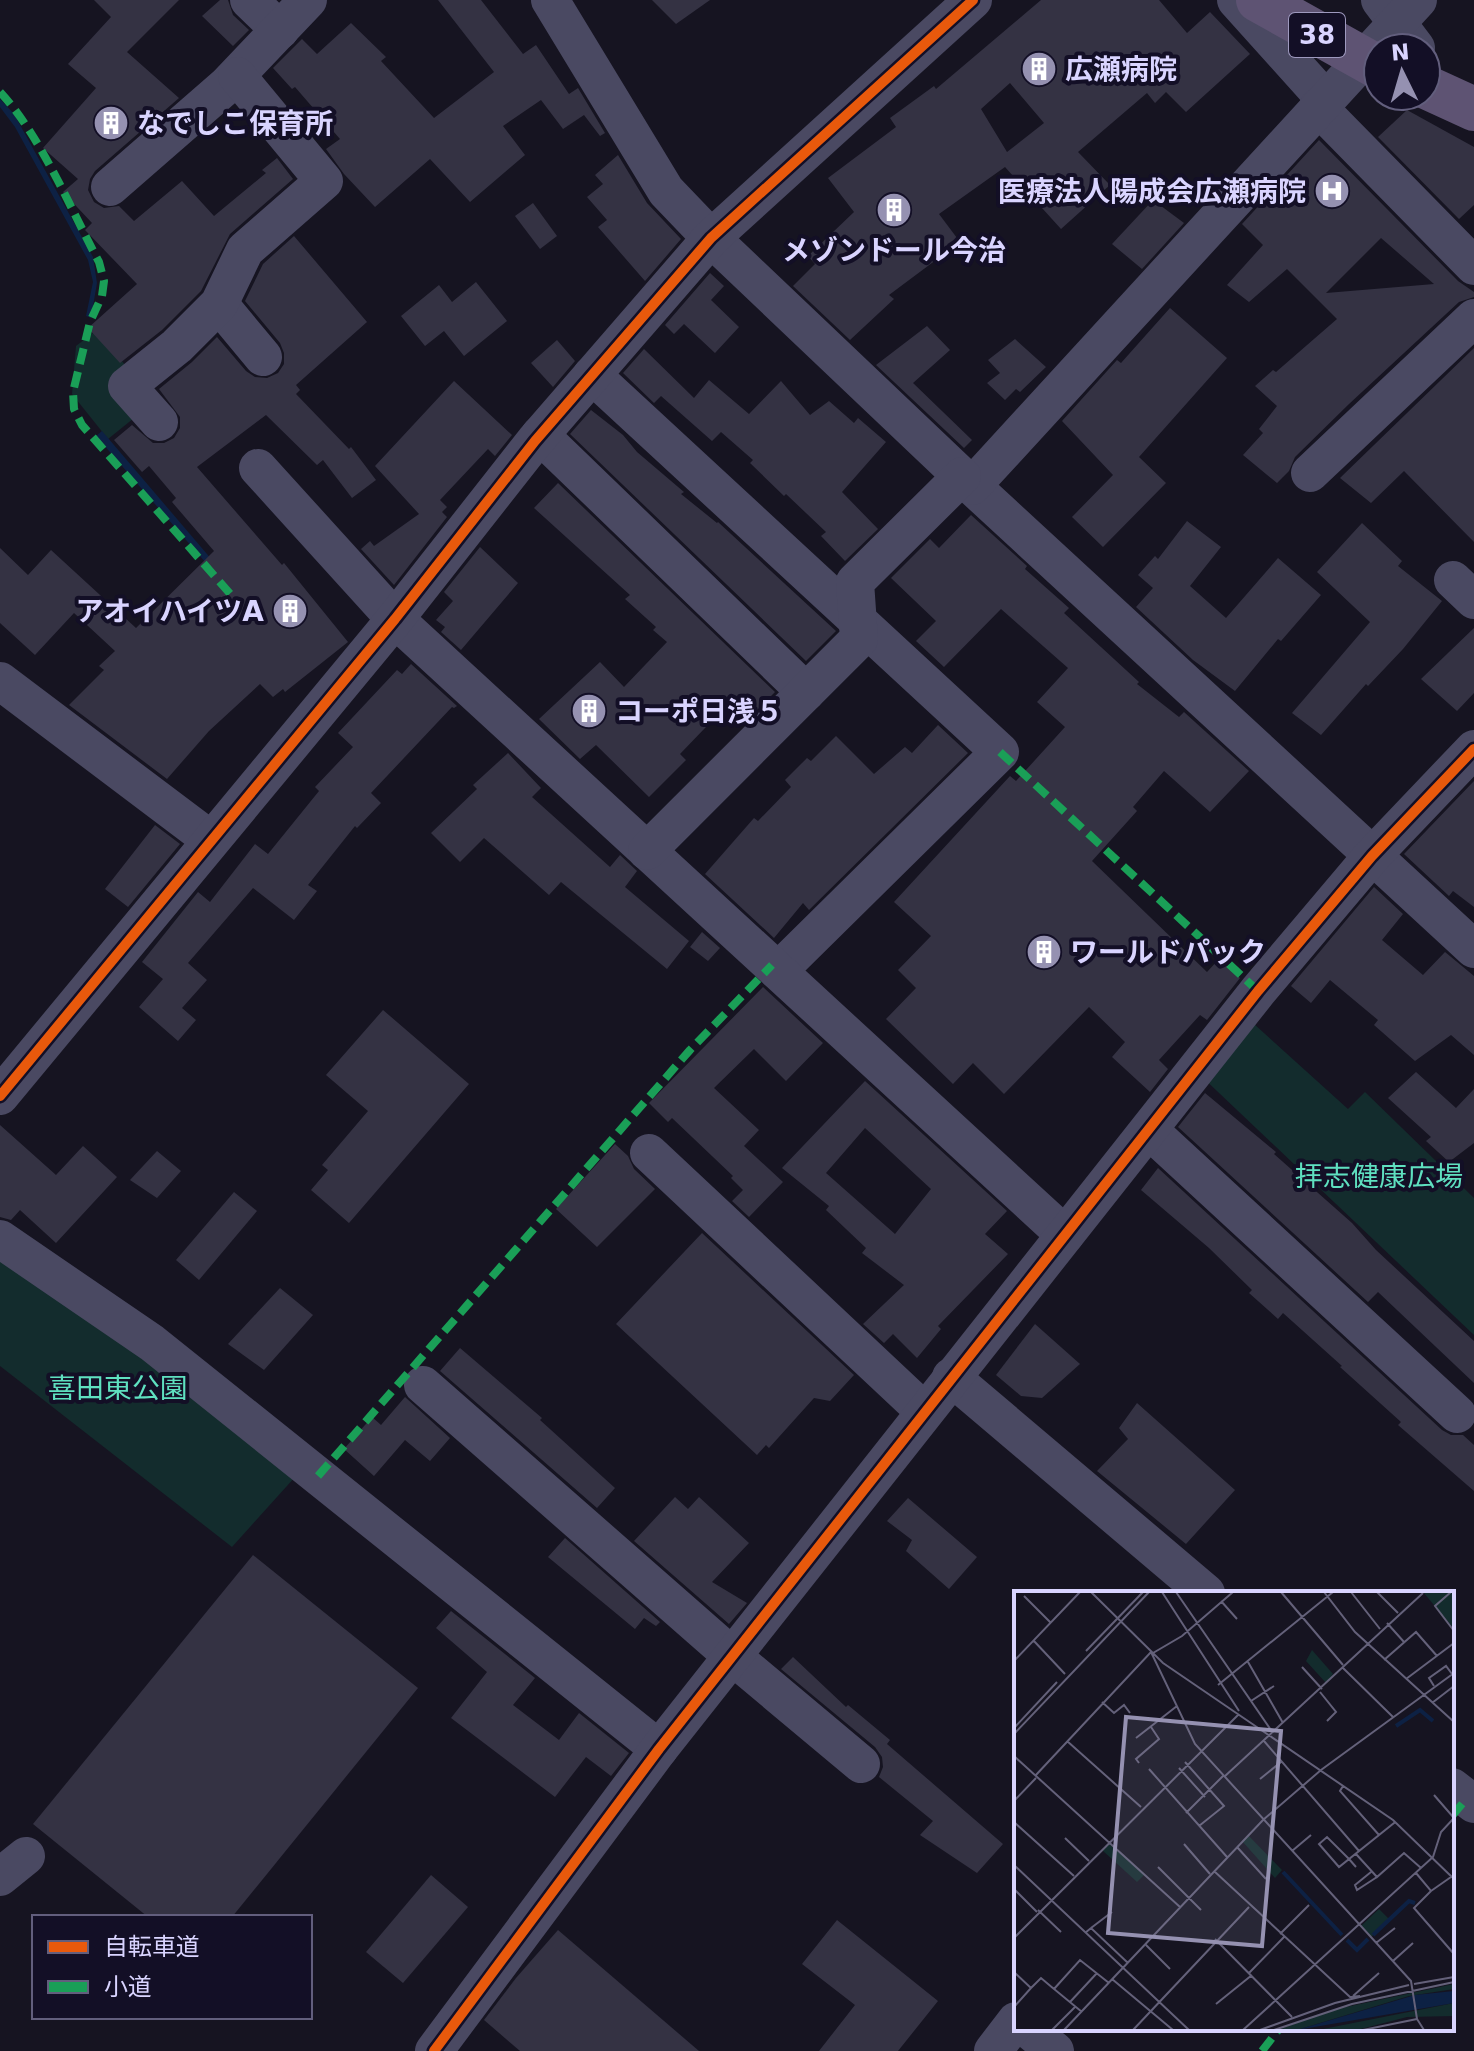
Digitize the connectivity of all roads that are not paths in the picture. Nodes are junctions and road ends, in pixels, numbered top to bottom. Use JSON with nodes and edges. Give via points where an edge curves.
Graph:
{"nodes":[{"id":1,"x":249,"y":0,"type":"edge"},
{"id":2,"x":308,"y":0,"type":"edge"},
{"id":3,"x":550,"y":0,"type":"edge"},
{"id":4,"x":973,"y":0,"type":"edge"},
{"id":5,"x":1236,"y":0,"type":"edge"},
{"id":6,"x":1258,"y":0,"type":"edge"},
{"id":7,"x":280,"y":30,"type":"junction"},
{"id":8,"x":1362,"y":58,"type":"edge"},
{"id":9,"x":1362,"y":70,"type":"edge"},
{"id":10,"x":237,"y":76,"type":"junction"},
{"id":11,"x":1322,"y":103,"type":"junction"},
{"id":12,"x":110,"y":187,"type":"dead end"},
{"id":13,"x":711,"y":238,"type":"junction"},
{"id":14,"x":1474,"y":266,"type":"edge"},
{"id":15,"x":219,"y":304,"type":"junction"},
{"id":16,"x":1474,"y":318,"type":"edge"},
{"id":17,"x":263,"y":357,"type":"dead end"},
{"id":18,"x":592,"y":375,"type":"junction"},
{"id":19,"x":159,"y":422,"type":"dead end"},
{"id":20,"x":540,"y":435,"type":"junction"},
{"id":21,"x":258,"y":468,"type":"dead end"},
{"id":22,"x":1310,"y":473,"type":"dead end"},
{"id":23,"x":967,"y":481,"type":"junction"},
{"id":24,"x":395,"y":619,"type":"junction"},
{"id":25,"x":858,"y":622,"type":"junction"},
{"id":26,"x":0,"y":681,"type":"edge"},
{"id":27,"x":806,"y":692,"type":"junction"},
{"id":28,"x":1474,"y":749,"type":"edge"},
{"id":29,"x":211,"y":840,"type":"junction"},
{"id":30,"x":647,"y":851,"type":"junction"},
{"id":31,"x":1372,"y":856,"type":"junction"},
{"id":32,"x":1474,"y":949,"type":"edge"},
{"id":33,"x":778,"y":971,"type":"junction"},
{"id":34,"x":0,"y":1096,"type":"edge"},
{"id":35,"x":1149,"y":1130,"type":"junction"},
{"id":36,"x":649,"y":1153,"type":"dead end"},
{"id":37,"x":1065,"y":1235,"type":"junction"},
{"id":38,"x":0,"y":1239,"type":"edge"},
{"id":39,"x":951,"y":1377,"type":"junction"},
{"id":40,"x":423,"y":1385,"type":"dead end"},
{"id":41,"x":924,"y":1411,"type":"junction"},
{"id":42,"x":1457,"y":1414,"type":"dead end"},
{"id":43,"x":1204,"y":1591,"type":"edge"},
{"id":44,"x":732,"y":1656,"type":"junction"},
{"id":45,"x":659,"y":1749,"type":"junction"},
{"id":46,"x":861,"y":1764,"type":"dead end"},
{"id":47,"x":1454,"y":1789,"type":"edge"},
{"id":48,"x":1474,"y":1804,"type":"edge"},
{"id":49,"x":1014,"y":2024,"type":"edge"},
{"id":50,"x":1030,"y":2031,"type":"edge"},
{"id":51,"x":434,"y":2051,"type":"edge"},
{"id":52,"x":993,"y":2051,"type":"edge"},
{"id":53,"x":1055,"y":2051,"type":"edge"}],
"edges":[{"from":1,"to":7,"type":"street"},
{"from":2,"to":7,"type":"street"},
{"from":3,"to":13,"type":"street","via":[[666,191]]},
{"from":4,"to":13,"type":"street"},
{"from":5,"to":11,"type":"street"},
{"from":6,"to":8,"type":"main road","number":"38"},
{"from":7,"to":10,"type":"street"},
{"from":9,"to":11,"type":"street"},
{"from":10,"to":12,"type":"street"},
{"from":10,"to":15,"type":"street","via":[[324,181],[245,250]]},
{"from":11,"to":14,"type":"street"},
{"from":11,"to":23,"type":"street"},
{"from":13,"to":18,"type":"street"},
{"from":13,"to":23,"type":"street"},
{"from":15,"to":17,"type":"street"},
{"from":15,"to":19,"type":"street","via":[[127,386]]},
{"from":16,"to":22,"type":"street"},
{"from":18,"to":20,"type":"street"},
{"from":18,"to":25,"type":"street"},
{"from":20,"to":24,"type":"street"},
{"from":20,"to":27,"type":"street"},
{"from":21,"to":24,"type":"street"},
{"from":23,"to":25,"type":"street","via":[[855,582]]},
{"from":23,"to":31,"type":"street"},
{"from":24,"to":29,"type":"street"},
{"from":24,"to":30,"type":"street"},
{"from":25,"to":27,"type":"street","via":[[859,639]]},
{"from":25,"to":33,"type":"street","via":[[1000,752]]},
{"from":26,"to":29,"type":"street"},
{"from":27,"to":30,"type":"street"},
{"from":28,"to":31,"type":"street"},
{"from":29,"to":34,"type":"street"},
{"from":30,"to":33,"type":"street"},
{"from":31,"to":32,"type":"street"},
{"from":31,"to":35,"type":"street"},
{"from":33,"to":37,"type":"street"},
{"from":35,"to":37,"type":"street"},
{"from":35,"to":42,"type":"street"},
{"from":36,"to":41,"type":"street"},
{"from":37,"to":39,"type":"street"},
{"from":38,"to":45,"type":"street","via":[[152,1343]]},
{"from":39,"to":41,"type":"street"},
{"from":39,"to":43,"type":"street"},
{"from":40,"to":44,"type":"street"},
{"from":41,"to":44,"type":"street"},
{"from":44,"to":45,"type":"street"},
{"from":44,"to":46,"type":"street"},
{"from":45,"to":51,"type":"street"},
{"from":47,"to":48,"type":"street"},
{"from":49,"to":52,"type":"street"},
{"from":50,"to":53,"type":"street"}]}
